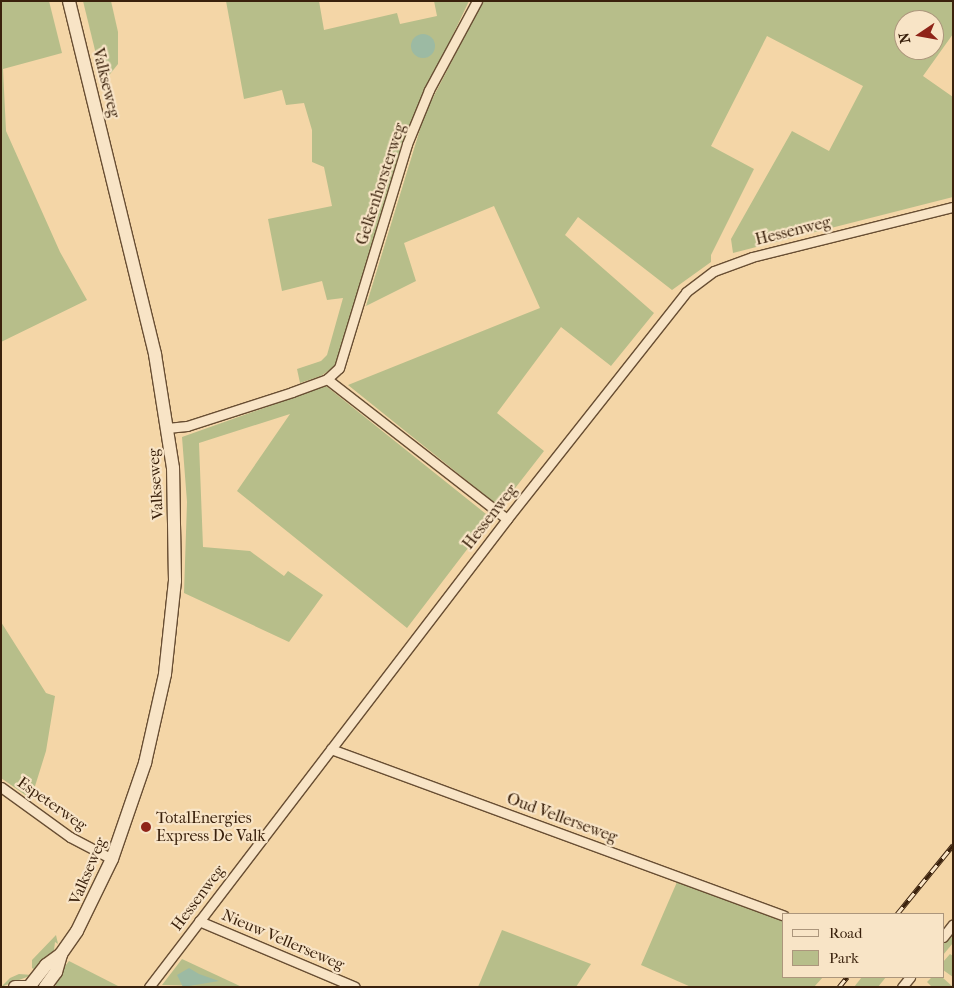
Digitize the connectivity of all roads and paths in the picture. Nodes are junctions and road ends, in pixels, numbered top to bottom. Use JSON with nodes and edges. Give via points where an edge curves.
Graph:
{"nodes":[{"id":1,"x":69,"y":1,"type":"edge"},
{"id":2,"x":477,"y":1,"type":"edge"},
{"id":3,"x":953,"y":207,"type":"edge"},
{"id":4,"x":327,"y":379,"type":"junction"},
{"id":5,"x":167,"y":428,"type":"junction"},
{"id":6,"x":507,"y":519,"type":"junction"},
{"id":7,"x":332,"y":749,"type":"junction"},
{"id":8,"x":1,"y":787,"type":"edge"},
{"id":9,"x":112,"y":859,"type":"junction"},
{"id":10,"x":782,"y":915,"type":"edge"},
{"id":11,"x":199,"y":922,"type":"junction"},
{"id":12,"x":953,"y":924,"type":"edge"},
{"id":13,"x":944,"y":935,"type":"edge"},
{"id":14,"x":61,"y":954,"type":"junction"},
{"id":15,"x":16,"y":987,"type":"edge"},
{"id":16,"x":28,"y":987,"type":"edge"},
{"id":17,"x":45,"y":987,"type":"edge"},
{"id":18,"x":149,"y":987,"type":"edge"},
{"id":19,"x":354,"y":987,"type":"edge"}],
"edges":[{"from":1,"to":5,"type":"main road","name":"Valkseweg","via":[[155,354]]},
{"from":2,"to":4,"type":"street","name":"Gelkenhorsterweg","via":[[429,90],[407,144],[339,368]]},
{"from":3,"to":6,"type":"street","name":"Hessenweg","via":[[752,256],[701,279],[673,306]]},
{"from":4,"to":5,"type":"street","via":[[187,426]]},
{"from":4,"to":6,"type":"street"},
{"from":5,"to":9,"type":"main road","name":"Valkseweg","via":[[173,468],[175,581],[164,674],[145,763]]},
{"from":6,"to":7,"type":"street","name":"Hessenweg"},
{"from":7,"to":10,"type":"street","name":"Oud Vellerseweg"},
{"from":7,"to":11,"type":"street","name":"Hessenweg"},
{"from":8,"to":9,"type":"street","name":"Espeterweg","via":[[70,837]]},
{"from":9,"to":14,"type":"main road","name":"Valkseweg","via":[[87,915]]},
{"from":11,"to":18,"type":"street","name":"Hessenweg"},
{"from":11,"to":19,"type":"street","name":"Nieuw Vellerseweg"},
{"from":12,"to":13,"type":"street"},
{"from":14,"to":16,"type":"main road","name":"Valkseweg","via":[[46,965]]},
{"from":14,"to":17,"type":"main road","name":"Valkseweg","via":[[56,972]]},
{"from":15,"to":16,"type":"main road"}]}
